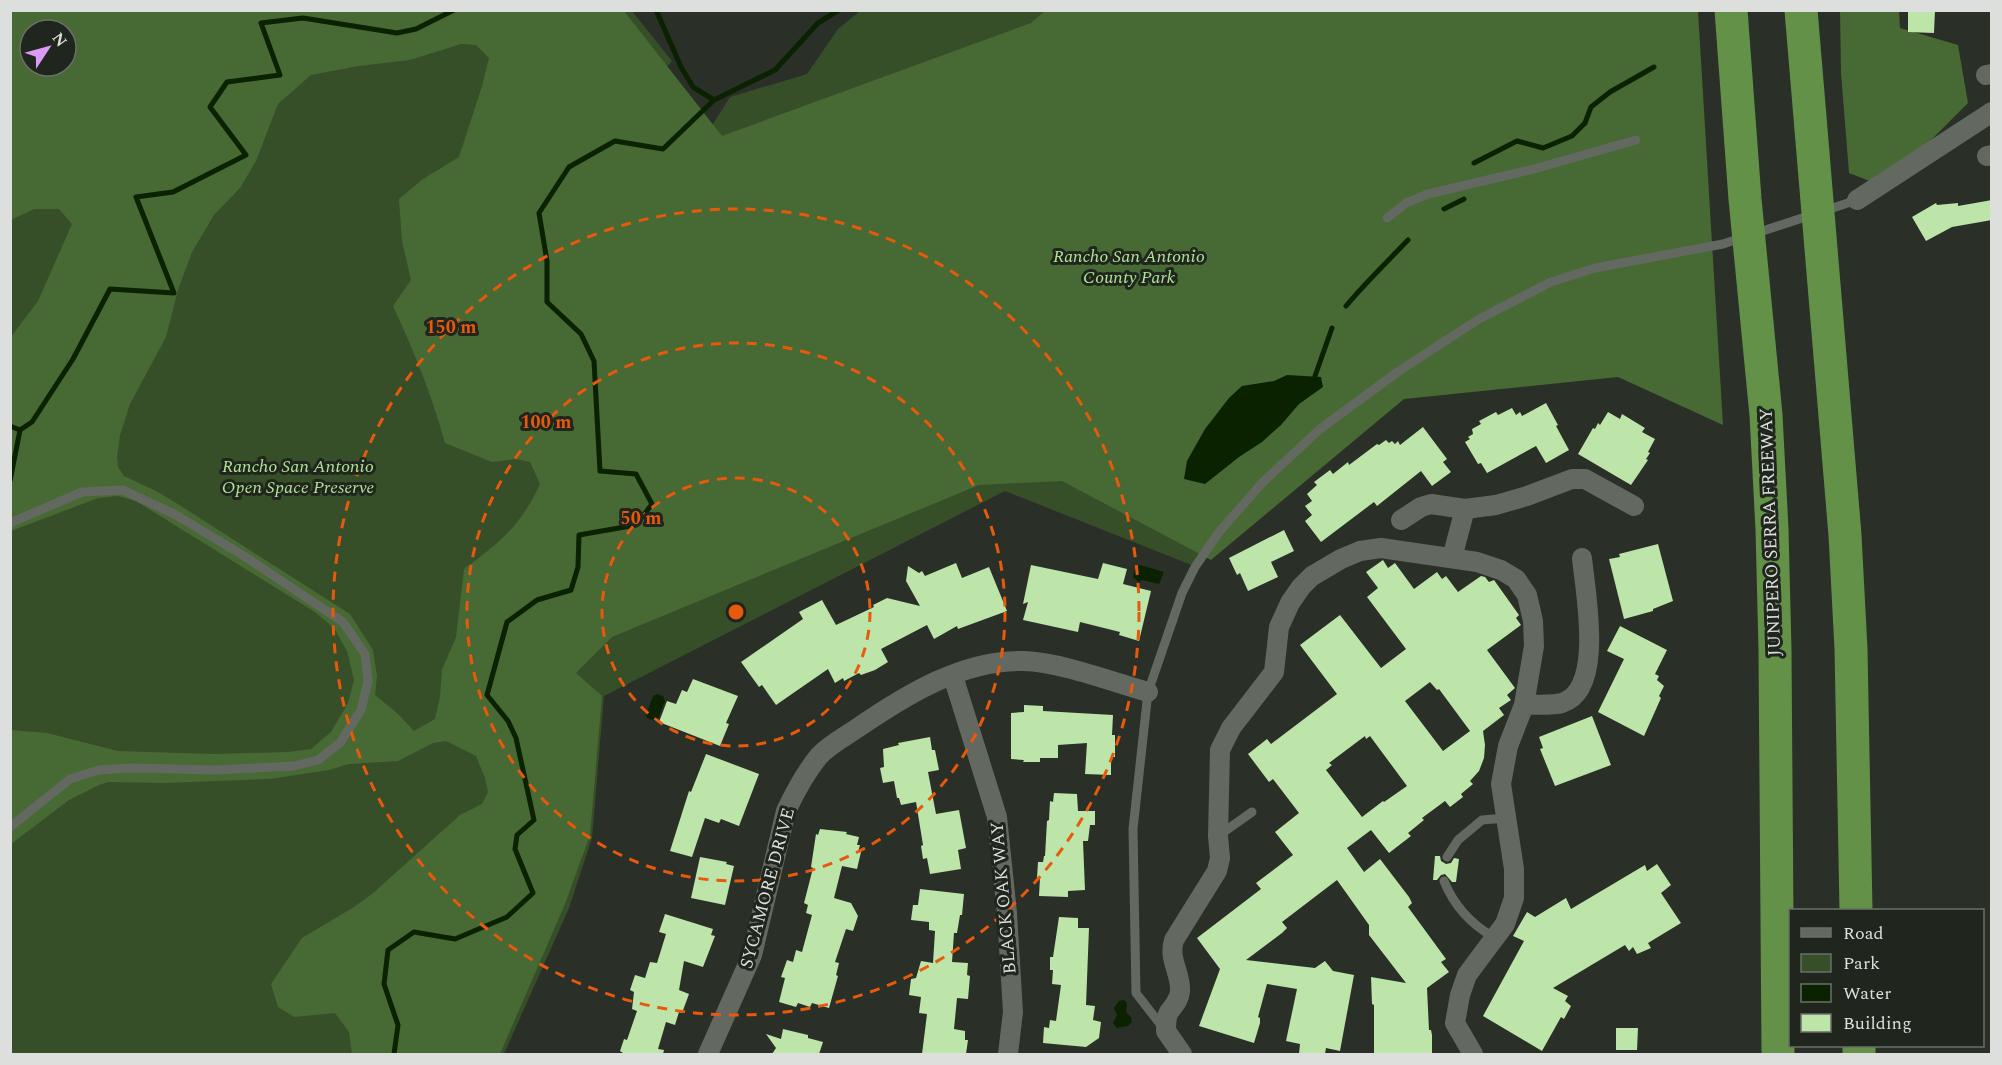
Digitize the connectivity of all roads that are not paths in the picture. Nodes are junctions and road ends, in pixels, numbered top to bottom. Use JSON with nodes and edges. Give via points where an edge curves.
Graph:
{"nodes":[{"id":1,"x":1731,"y":10,"type":"edge"},
{"id":2,"x":1801,"y":10,"type":"edge"},
{"id":3,"x":1992,"y":112,"type":"edge"},
{"id":4,"x":1636,"y":140,"type":"dead end"},
{"id":5,"x":1857,"y":200,"type":"joint"},
{"id":6,"x":1387,"y":218,"type":"dead end"},
{"id":7,"x":1634,"y":506,"type":"dead end"},
{"id":8,"x":1465,"y":509,"type":"junction"},
{"id":9,"x":1401,"y":520,"type":"dead end"},
{"id":10,"x":10,"y":523,"type":"edge"},
{"id":11,"x":1452,"y":558,"type":"junction"},
{"id":12,"x":1579,"y":570,"type":"dead end"},
{"id":13,"x":953,"y":676,"type":"junction"},
{"id":14,"x":1148,"y":692,"type":"junction"},
{"id":15,"x":1524,"y":705,"type":"junction"},
{"id":16,"x":1252,"y":812,"type":"dead end"},
{"id":17,"x":1506,"y":818,"type":"junction"},
{"id":18,"x":10,"y":827,"type":"edge"},
{"id":19,"x":1218,"y":836,"type":"junction"},
{"id":20,"x":1447,"y":857,"type":"dead end"},
{"id":21,"x":1444,"y":881,"type":"dead end"},
{"id":22,"x":1856,"y":909,"type":"edge"},
{"id":23,"x":1495,"y":938,"type":"junction"},
{"id":24,"x":1166,"y":1031,"type":"junction"},
{"id":25,"x":708,"y":1054,"type":"edge"},
{"id":26,"x":1008,"y":1054,"type":"edge"},
{"id":27,"x":1182,"y":1054,"type":"edge"},
{"id":28,"x":1473,"y":1054,"type":"edge"},
{"id":29,"x":1778,"y":1054,"type":"edge"}],
"edges":[{"from":1,"to":29,"type":"highway","name":"JUNIPERO SERRA FREEWAY","via":[[1772,529]]},
{"from":2,"to":22,"type":"highway","via":[[1843,512],[1851,649]]},
{"from":3,"to":5,"type":"street"},
{"from":4,"to":6,"type":"lane","via":[[1428,194],[1406,203]]},
{"from":5,"to":14,"type":"lane","via":[[1723,244],[1595,268],[1551,282],[1479,319],[1399,371],[1293,453],[1219,532],[1182,593]]},
{"from":7,"to":8,"type":"street","via":[[1606,495],[1585,479],[1572,478],[1542,497]]},
{"from":8,"to":9,"type":"street","via":[[1431,504]]},
{"from":8,"to":11,"type":"street"},
{"from":10,"to":18,"type":"lane","via":[[82,492],[123,490],[176,515],[343,622],[365,654],[368,681],[361,710],[340,743],[318,760],[294,766],[215,770],[99,770],[69,780]]},
{"from":11,"to":15,"type":"street","via":[[1501,570],[1516,579],[1527,595],[1534,646]]},
{"from":11,"to":19,"type":"street","via":[[1380,548],[1360,551],[1326,566],[1300,587],[1279,627],[1274,672],[1231,728],[1220,750]]},
{"from":12,"to":15,"type":"street","via":[[1582,639],[1588,670],[1574,695],[1562,702]]},
{"from":13,"to":14,"type":"street","name":"SYCAMORE DRIVE","via":[[986,666],[1025,661]]},
{"from":13,"to":25,"type":"street","name":"SYCAMORE DRIVE","via":[[894,703],[820,754],[796,791],[786,811],[752,956]]},
{"from":13,"to":26,"type":"street","name":"BLACK OAK WAY","via":[[997,817],[1013,1012]]},
{"from":14,"to":24,"type":"lane","via":[[1133,829],[1136,993]]},
{"from":15,"to":17,"type":"street","via":[[1504,759],[1501,784]]},
{"from":16,"to":19,"type":"lane"},
{"from":17,"to":20,"type":"lane","via":[[1482,820],[1458,840]]},
{"from":17,"to":23,"type":"street","via":[[1514,898],[1506,924]]},
{"from":19,"to":24,"type":"street","via":[[1217,871],[1171,951],[1180,995],[1168,1014]]},
{"from":21,"to":23,"type":"lane","via":[[1450,897],[1478,928]]},
{"from":23,"to":28,"type":"street","via":[[1467,975],[1460,994],[1455,1023]]},
{"from":24,"to":27,"type":"street"}]}
